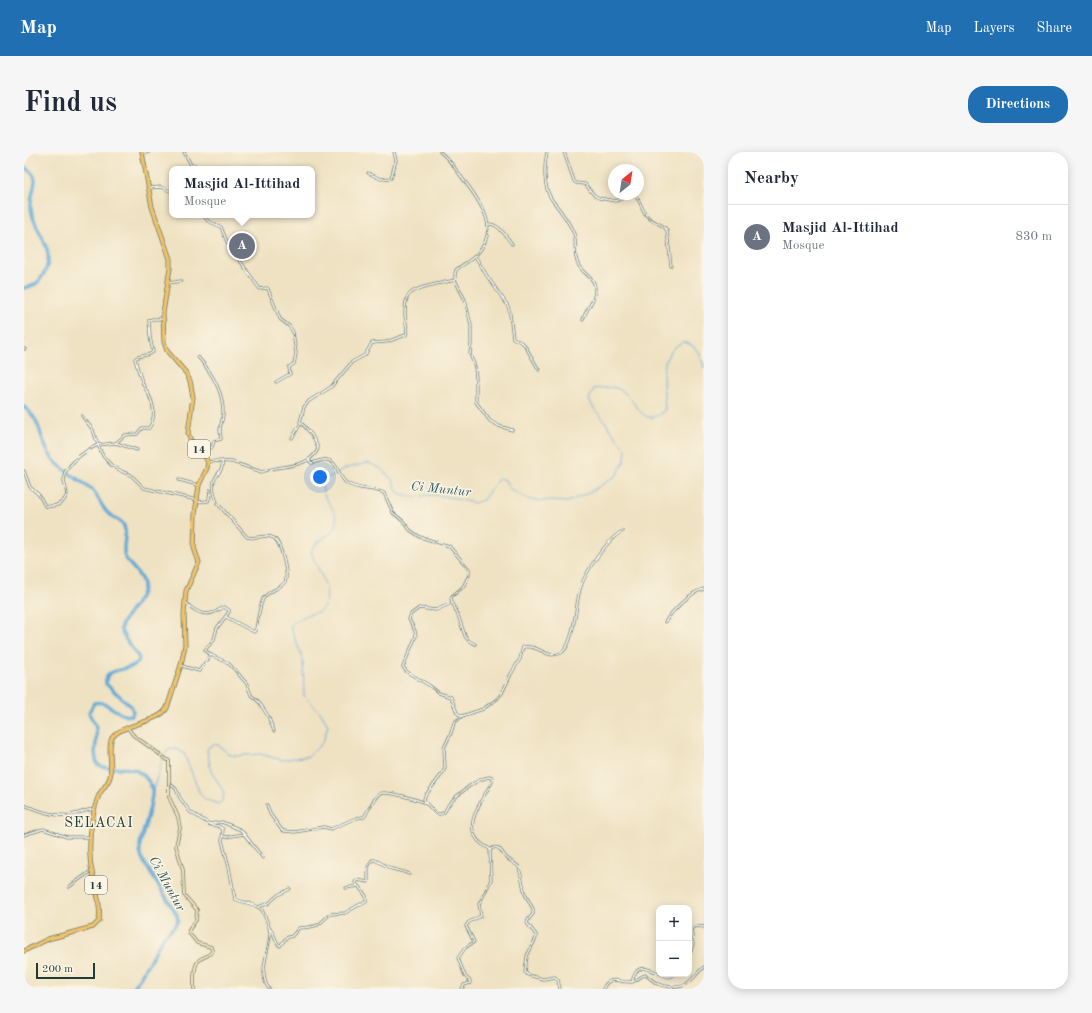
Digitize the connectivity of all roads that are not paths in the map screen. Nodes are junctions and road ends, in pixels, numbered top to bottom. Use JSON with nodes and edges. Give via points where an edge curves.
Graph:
{"nodes":[{"id":1,"x":149,"y":152,"type":"edge"},
{"id":2,"x":184,"y":152,"type":"edge"},
{"id":3,"x":394,"y":152,"type":"edge"},
{"id":4,"x":440,"y":152,"type":"edge"},
{"id":5,"x":547,"y":152,"type":"edge"},
{"id":6,"x":564,"y":152,"type":"edge"},
{"id":7,"x":142,"y":153,"type":"edge"},
{"id":8,"x":196,"y":166,"type":"edge"},
{"id":9,"x":368,"y":173,"type":"dead end"},
{"id":10,"x":148,"y":188,"type":"junction"},
{"id":11,"x":169,"y":191,"type":"edge"},
{"id":12,"x":608,"y":199,"type":"edge"},
{"id":13,"x":639,"y":200,"type":"edge"},
{"id":14,"x":206,"y":218,"type":"edge"},
{"id":15,"x":488,"y":224,"type":"junction"},
{"id":16,"x":244,"y":233,"type":"dead end"},
{"id":17,"x":512,"y":244,"type":"dead end"},
{"id":18,"x":475,"y":256,"type":"junction"},
{"id":19,"x":238,"y":257,"type":"junction"},
{"id":20,"x":671,"y":266,"type":"dead end"},
{"id":21,"x":455,"y":280,"type":"junction"},
{"id":22,"x":181,"y":281,"type":"dead end"},
{"id":23,"x":167,"y":284,"type":"junction"},
{"id":24,"x":163,"y":319,"type":"junction"},
{"id":25,"x":583,"y":320,"type":"dead end"},
{"id":26,"x":198,"y":357,"type":"dead end"},
{"id":27,"x":539,"y":370,"type":"dead end"},
{"id":28,"x":276,"y":382,"type":"dead end"},
{"id":29,"x":82,"y":416,"type":"dead end"},
{"id":30,"x":300,"y":423,"type":"junction"},
{"id":31,"x":512,"y":430,"type":"dead end"},
{"id":32,"x":292,"y":438,"type":"dead end"},
{"id":33,"x":116,"y":443,"type":"junction"},
{"id":34,"x":98,"y":445,"type":"junction"},
{"id":35,"x":138,"y":450,"type":"dead end"},
{"id":36,"x":202,"y":453,"type":"junction"},
{"id":37,"x":309,"y":459,"type":"junction"},
{"id":38,"x":222,"y":461,"type":"junction"},
{"id":39,"x":208,"y":462,"type":"junction"},
{"id":40,"x":24,"y":471,"type":"edge"},
{"id":41,"x":179,"y":480,"type":"dead end"},
{"id":42,"x":199,"y":485,"type":"junction"},
{"id":43,"x":210,"y":490,"type":"dead end"},
{"id":44,"x":197,"y":501,"type":"junction"},
{"id":45,"x":623,"y":531,"type":"dead end"},
{"id":46,"x":704,"y":589,"type":"edge"},
{"id":47,"x":185,"y":602,"type":"junction"},
{"id":48,"x":452,"y":603,"type":"junction"},
{"id":49,"x":226,"y":617,"type":"junction"},
{"id":50,"x":665,"y":622,"type":"dead end"},
{"id":51,"x":475,"y":644,"type":"dead end"},
{"id":52,"x":211,"y":656,"type":"junction"},
{"id":53,"x":180,"y":665,"type":"junction"},
{"id":54,"x":462,"y":716,"type":"junction"},
{"id":55,"x":128,"y":728,"type":"junction"},
{"id":56,"x":274,"y":731,"type":"dead end"},
{"id":57,"x":169,"y":783,"type":"junction"},
{"id":58,"x":426,"y":804,"type":"junction"},
{"id":59,"x":24,"y":805,"type":"edge"},
{"id":60,"x":267,"y":805,"type":"dead end"},
{"id":61,"x":95,"y":809,"type":"junction"},
{"id":62,"x":209,"y":824,"type":"junction"},
{"id":63,"x":244,"y":834,"type":"junction"},
{"id":64,"x":24,"y":835,"type":"edge"},
{"id":65,"x":222,"y":836,"type":"junction"},
{"id":66,"x":91,"y":837,"type":"junction"},
{"id":67,"x":490,"y":849,"type":"junction"},
{"id":68,"x":263,"y":858,"type":"dead end"},
{"id":69,"x":91,"y":871,"type":"junction"},
{"id":70,"x":409,"y":874,"type":"dead end"},
{"id":71,"x":357,"y":886,"type":"junction"},
{"id":72,"x":69,"y":887,"type":"dead end"},
{"id":73,"x":346,"y":888,"type":"dead end"},
{"id":74,"x":290,"y":889,"type":"dead end"},
{"id":75,"x":259,"y":907,"type":"junction"},
{"id":76,"x":704,"y":927,"type":"edge"},
{"id":77,"x":269,"y":928,"type":"junction"},
{"id":78,"x":692,"y":947,"type":"edge"},
{"id":79,"x":24,"y":951,"type":"edge"},
{"id":80,"x":704,"y":966,"type":"edge"},
{"id":81,"x":656,"y":972,"type":"edge"},
{"id":82,"x":632,"y":982,"type":"junction"},
{"id":83,"x":266,"y":984,"type":"junction"},
{"id":84,"x":194,"y":989,"type":"edge"},
{"id":85,"x":265,"y":989,"type":"edge"},
{"id":86,"x":269,"y":989,"type":"edge"},
{"id":87,"x":462,"y":989,"type":"edge"},
{"id":88,"x":560,"y":989,"type":"edge"},
{"id":89,"x":603,"y":989,"type":"edge"}],
"edges":[{"from":1,"to":7,"type":"street"},
{"from":2,"to":8,"type":"street","via":[[191,165]]},
{"from":3,"to":9,"type":"street","via":[[396,160],[391,178],[381,179]]},
{"from":4,"to":15,"type":"street","via":[[478,199]]},
{"from":5,"to":25,"type":"street","via":[[545,167],[548,192],[574,234],[578,265],[595,284],[593,301]]},
{"from":6,"to":12,"type":"street","via":[[574,182],[585,184],[596,196]]},
{"from":7,"to":10,"type":"highway","number":"14"},
{"from":10,"to":11,"type":"street","via":[[160,187]]},
{"from":10,"to":23,"type":"highway","number":"14","via":[[170,257]]},
{"from":13,"to":20,"type":"street","via":[[648,217],[668,230]]},
{"from":14,"to":19,"type":"street","via":[[221,228]]},
{"from":15,"to":17,"type":"street","via":[[498,228]]},
{"from":15,"to":18,"type":"street","via":[[486,239]]},
{"from":16,"to":19,"type":"street","via":[[252,250]]},
{"from":18,"to":21,"type":"street","via":[[456,270]]},
{"from":18,"to":27,"type":"street","via":[[508,306],[512,338],[524,344]]},
{"from":19,"to":28,"type":"street","via":[[260,288],[268,289],[280,319],[289,326],[294,336],[294,364],[289,367],[290,373]]},
{"from":21,"to":30,"type":"street","via":[[424,287],[411,293],[407,298],[405,311],[407,334],[389,341],[372,343],[365,355],[352,362],[331,386],[307,403]]},
{"from":21,"to":31,"type":"street","via":[[471,325],[470,354],[476,378],[476,402],[490,421]]},
{"from":22,"to":23,"type":"street"},
{"from":23,"to":24,"type":"highway","number":"14"},
{"from":24,"to":33,"type":"street","via":[[149,320],[152,352],[135,360],[153,407],[151,427],[142,428],[137,434],[125,435]]},
{"from":24,"to":36,"type":"highway","number":"14","via":[[163,339],[167,351],[186,373],[192,386],[193,402],[188,433]]},
{"from":26,"to":36,"type":"street","via":[[209,370],[223,405],[220,431],[222,438],[214,441],[212,447]]},
{"from":29,"to":34,"type":"street","via":[[93,430]]},
{"from":30,"to":32,"type":"street"},
{"from":30,"to":37,"type":"street","via":[[305,426],[318,447]]},
{"from":33,"to":34,"type":"street"},
{"from":33,"to":35,"type":"street"},
{"from":34,"to":40,"type":"street","via":[[91,448],[65,472],[64,481],[68,491],[64,500],[56,505],[45,506],[39,494],[30,487]]},
{"from":34,"to":44,"type":"street","via":[[111,465],[131,475],[144,488]]},
{"from":36,"to":39,"type":"highway","number":"14"},
{"from":37,"to":38,"type":"street","via":[[293,466],[272,468],[262,472],[239,463]]},
{"from":37,"to":48,"type":"street","via":[[311,463],[327,460],[335,464],[342,480],[358,489],[384,493],[392,510],[410,530],[420,537],[449,546],[455,552],[470,572],[463,587],[451,597]]},
{"from":38,"to":39,"type":"street"},
{"from":38,"to":49,"type":"street","via":[[222,468],[214,483],[217,503],[247,537],[268,536],[277,541],[286,578],[264,598],[254,632]]},
{"from":39,"to":42,"type":"highway","number":"14"},
{"from":41,"to":42,"type":"street"},
{"from":42,"to":44,"type":"highway","number":"14"},
{"from":43,"to":44,"type":"street","via":[[208,501]]},
{"from":44,"to":47,"type":"highway","number":"14","via":[[194,548],[199,562],[187,587]]},
{"from":45,"to":54,"type":"street","via":[[608,543],[584,579],[577,602],[572,635],[563,651],[548,654],[534,647],[523,647],[520,659],[497,699],[483,709]]},
{"from":46,"to":50,"type":"street","via":[[678,606]]},
{"from":47,"to":49,"type":"street","via":[[194,611],[210,614],[224,606],[229,612]]},
{"from":47,"to":53,"type":"highway","number":"14","via":[[185,644]]},
{"from":48,"to":51,"type":"street","via":[[465,636]]},
{"from":48,"to":54,"type":"street","via":[[436,610],[419,608],[410,616],[416,636],[403,667],[439,693],[452,698],[457,713]]},
{"from":49,"to":52,"type":"street","via":[[218,626],[214,638],[206,649]]},
{"from":52,"to":53,"type":"street","via":[[199,671]]},
{"from":52,"to":56,"type":"street","via":[[227,662],[247,684],[253,697],[271,721]]},
{"from":53,"to":55,"type":"highway","number":"14","via":[[165,712]]},
{"from":54,"to":58,"type":"street","via":[[454,723],[444,748],[444,769],[425,797]]},
{"from":55,"to":57,"type":"main road","via":[[133,735],[167,759],[170,764]]},
{"from":55,"to":61,"type":"highway","number":"14","via":[[112,738],[110,772]]},
{"from":57,"to":62,"type":"street","via":[[176,789],[190,812]]},
{"from":57,"to":84,"type":"main road","via":[[169,797],[180,828],[176,846],[183,870],[184,895],[197,910],[190,933],[197,943],[211,947],[212,951],[198,962],[194,974]]},
{"from":58,"to":60,"type":"street","via":[[382,793],[373,801],[363,818],[331,829],[295,832],[282,830],[270,814]]},
{"from":58,"to":67,"type":"street","via":[[438,814],[444,813],[449,804],[478,780],[491,777],[492,782],[475,812],[472,825],[478,841]]},
{"from":59,"to":61,"type":"street","via":[[64,816]]},
{"from":61,"to":66,"type":"highway","number":"14"},
{"from":62,"to":63,"type":"street","via":[[222,822],[241,830]]},
{"from":62,"to":65,"type":"street","via":[[222,829]]},
{"from":63,"to":65,"type":"street"},
{"from":63,"to":68,"type":"street"},
{"from":64,"to":66,"type":"street","via":[[40,829],[67,837]]},
{"from":65,"to":75,"type":"street","via":[[235,899]]},
{"from":66,"to":69,"type":"highway","number":"14"},
{"from":67,"to":87,"type":"street","via":[[491,880],[479,904],[481,916],[466,926],[474,942],[465,948],[458,958],[465,976],[470,981]]},
{"from":67,"to":88,"type":"street","via":[[498,848],[506,858],[518,866],[526,896],[533,909],[527,923],[536,938],[527,956],[525,972],[545,979],[555,977]]},
{"from":69,"to":72,"type":"street"},
{"from":69,"to":79,"type":"highway","number":"14","via":[[100,903],[97,924],[48,939]]},
{"from":70,"to":71,"type":"street","via":[[372,860],[368,867],[368,882],[357,880]]},
{"from":71,"to":73,"type":"street"},
{"from":71,"to":77,"type":"street","via":[[366,896],[366,901],[345,913],[330,914],[319,925],[299,928],[280,946]]},
{"from":74,"to":75,"type":"street","via":[[270,903]]},
{"from":75,"to":77,"type":"street"},
{"from":76,"to":78,"type":"street","via":[[695,926],[691,929]]},
{"from":77,"to":83,"type":"street","via":[[264,967]]},
{"from":80,"to":82,"type":"street","via":[[683,987],[660,985],[645,975]]},
{"from":81,"to":82,"type":"street","via":[[650,969],[638,970]]},
{"from":82,"to":89,"type":"street","via":[[614,980],[607,983]]},
{"from":83,"to":85,"type":"street"},
{"from":83,"to":86,"type":"street"}]}
